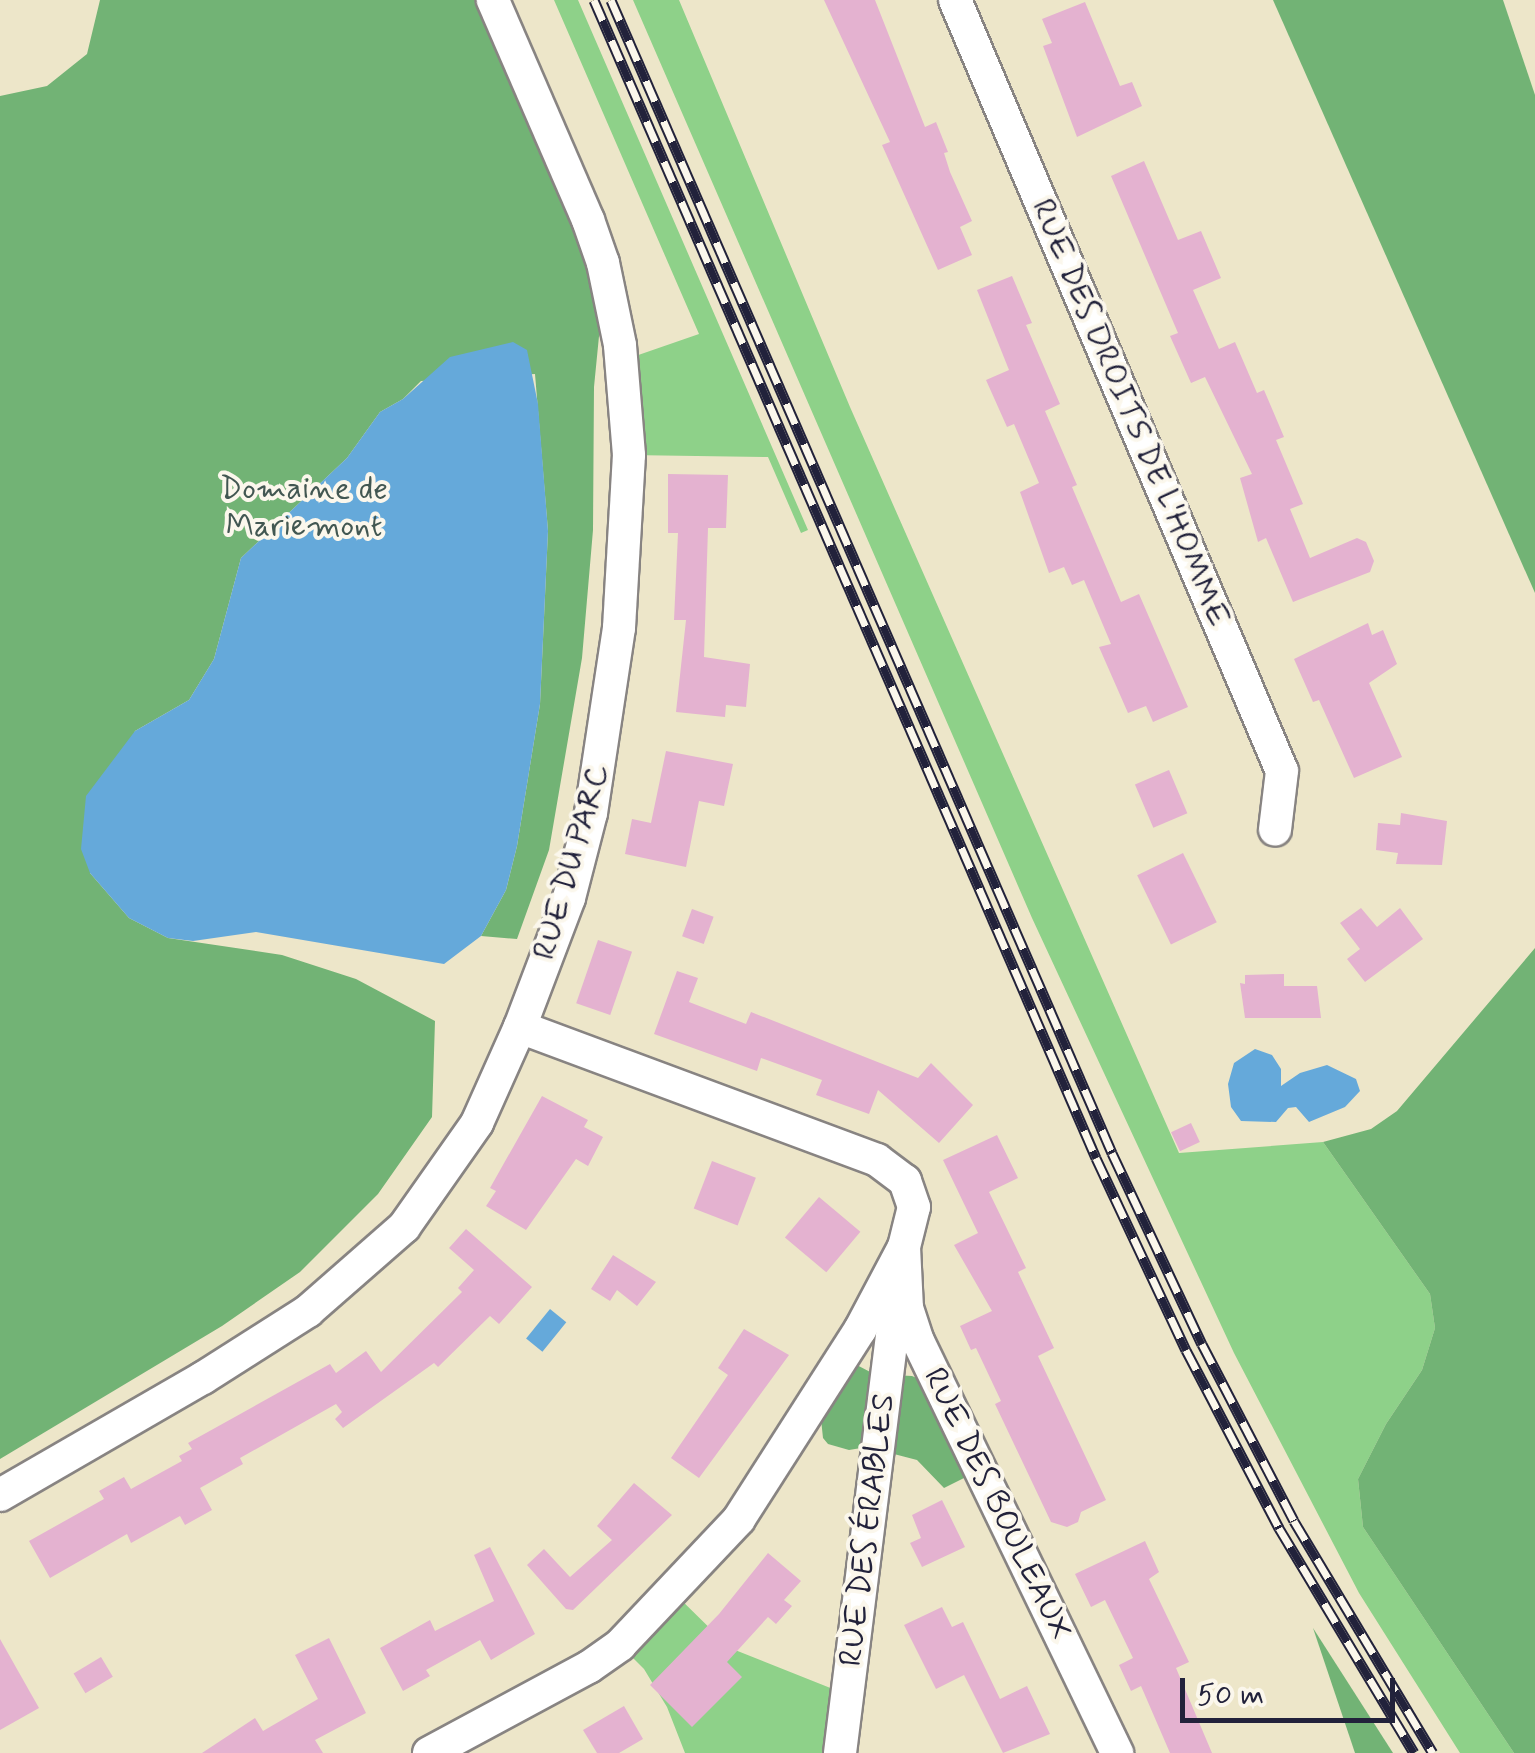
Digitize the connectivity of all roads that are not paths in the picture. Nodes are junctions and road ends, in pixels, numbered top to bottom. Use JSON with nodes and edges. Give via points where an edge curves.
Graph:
{"nodes":[{"id":1,"x":493,"y":0,"type":"edge"},
{"id":2,"x":955,"y":0,"type":"edge"},
{"id":3,"x":1275,"y":830,"type":"dead end"},
{"id":4,"x":520,"y":1027,"type":"junction"},
{"id":5,"x":904,"y":1247,"type":"junction"},
{"id":6,"x":0,"y":1494,"type":"edge"},
{"id":7,"x":429,"y":1753,"type":"edge"},
{"id":8,"x":840,"y":1753,"type":"edge"},
{"id":9,"x":1117,"y":1753,"type":"edge"}],
"edges":[{"from":1,"to":4,"type":"street","name":"RUE DU PARC","via":[[604,263],[620,344],[629,455],[619,628],[591,814]]},
{"from":2,"to":3,"type":"street","name":"RUE DES DROITS DE L'HOMME","via":[[1282,771]]},
{"from":4,"to":5,"type":"street","name":"RUE DES BOULEAUX","via":[[893,1168],[914,1208]]},
{"from":4,"to":6,"type":"street","name":"RUE DU PARC","via":[[470,1136],[404,1227],[376,1254],[308,1311],[233,1359]]},
{"from":5,"to":7,"type":"street","name":"RUE DES BOULEAUX","via":[[849,1349],[739,1518],[620,1645]]},
{"from":5,"to":8,"type":"street","name":"RUE DES ÉRABLES"},
{"from":5,"to":9,"type":"street","name":"RUE DES BOULEAUX","via":[[907,1308],[918,1341]]}]}
